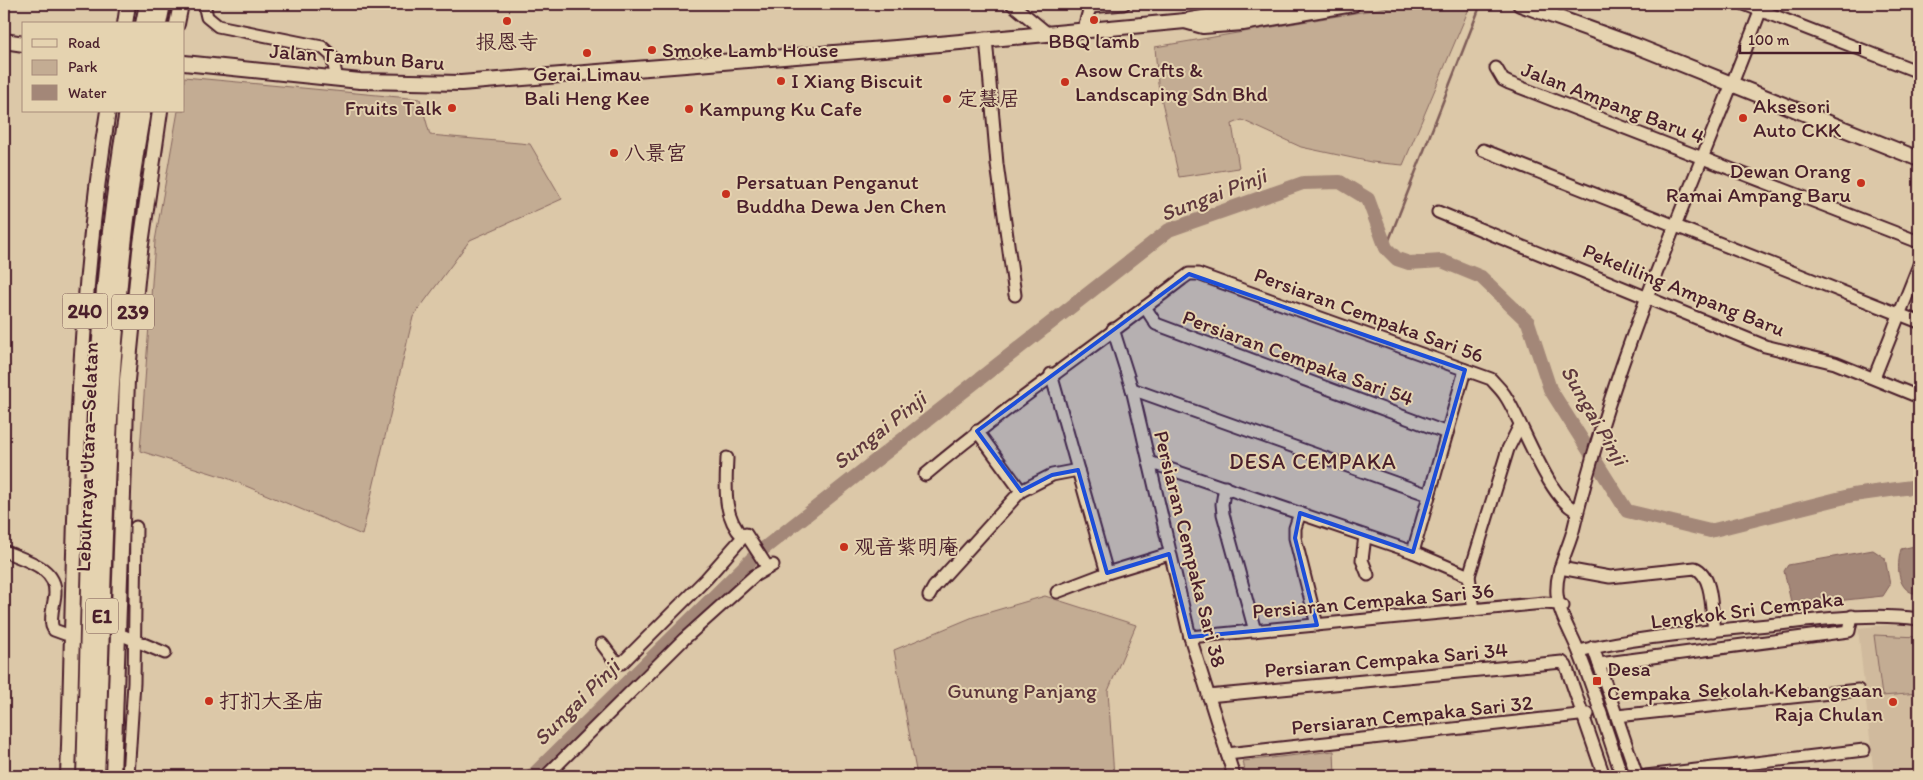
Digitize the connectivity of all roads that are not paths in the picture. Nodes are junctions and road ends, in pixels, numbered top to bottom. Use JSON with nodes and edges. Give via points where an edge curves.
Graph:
{"nodes":[{"id":1,"x":128,"y":4,"type":"edge"},
{"id":2,"x":148,"y":4,"type":"edge"},
{"id":3,"x":162,"y":4,"type":"edge"},
{"id":4,"x":181,"y":4,"type":"edge"},
{"id":5,"x":204,"y":4,"type":"edge"},
{"id":6,"x":1012,"y":4,"type":"edge"},
{"id":7,"x":1124,"y":4,"type":"edge"},
{"id":8,"x":1220,"y":4,"type":"edge"},
{"id":9,"x":1230,"y":4,"type":"edge"},
{"id":10,"x":1284,"y":4,"type":"edge"},
{"id":11,"x":1353,"y":4,"type":"edge"},
{"id":12,"x":1520,"y":4,"type":"edge"},
{"id":13,"x":1744,"y":4,"type":"edge"},
{"id":14,"x":1090,"y":5,"type":"edge"},
{"id":15,"x":1761,"y":7,"type":"edge"},
{"id":16,"x":1252,"y":10,"type":"junction"},
{"id":17,"x":1209,"y":16,"type":"junction"},
{"id":18,"x":1186,"y":21,"type":"junction"},
{"id":19,"x":124,"y":22,"type":"edge"},
{"id":20,"x":144,"y":22,"type":"edge"},
{"id":21,"x":158,"y":22,"type":"edge"},
{"id":22,"x":177,"y":22,"type":"edge"},
{"id":23,"x":1083,"y":31,"type":"junction"},
{"id":24,"x":1047,"y":33,"type":"junction"},
{"id":25,"x":986,"y":38,"type":"junction"},
{"id":26,"x":4,"y":42,"type":"edge"},
{"id":27,"x":22,"y":44,"type":"edge"},
{"id":28,"x":188,"y":63,"type":"edge"},
{"id":29,"x":1496,"y":68,"type":"dead end"},
{"id":30,"x":1919,"y":72,"type":"edge"},
{"id":31,"x":337,"y":79,"type":"junction"},
{"id":32,"x":1732,"y":84,"type":"junction"},
{"id":33,"x":108,"y":112,"type":"edge"},
{"id":34,"x":128,"y":112,"type":"edge"},
{"id":35,"x":142,"y":112,"type":"edge"},
{"id":36,"x":160,"y":112,"type":"edge"},
{"id":37,"x":1482,"y":150,"type":"dead end"},
{"id":38,"x":1703,"y":158,"type":"junction"},
{"id":39,"x":1919,"y":159,"type":"edge"},
{"id":40,"x":1438,"y":212,"type":"dead end"},
{"id":41,"x":1676,"y":226,"type":"junction"},
{"id":42,"x":1919,"y":242,"type":"edge"},
{"id":43,"x":1919,"y":265,"type":"edge"},
{"id":44,"x":1015,"y":295,"type":"dead end"},
{"id":45,"x":1648,"y":296,"type":"junction"},
{"id":46,"x":1145,"y":307,"type":"junction"},
{"id":47,"x":1900,"y":314,"type":"junction"},
{"id":48,"x":1919,"y":322,"type":"edge"},
{"id":49,"x":1113,"y":330,"type":"junction"},
{"id":50,"x":1465,"y":370,"type":"junction"},
{"id":51,"x":1052,"y":374,"type":"junction"},
{"id":52,"x":1874,"y":378,"type":"junction"},
{"id":53,"x":1132,"y":389,"type":"junction"},
{"id":54,"x":1919,"y":397,"type":"edge"},
{"id":55,"x":1520,"y":425,"type":"junction"},
{"id":56,"x":978,"y":431,"type":"junction"},
{"id":57,"x":1447,"y":433,"type":"junction"},
{"id":58,"x":727,"y":458,"type":"dead end"},
{"id":59,"x":1149,"y":462,"type":"junction"},
{"id":60,"x":1078,"y":470,"type":"junction"},
{"id":61,"x":925,"y":474,"type":"dead end"},
{"id":62,"x":1226,"y":487,"type":"junction"},
{"id":63,"x":1021,"y":491,"type":"junction"},
{"id":64,"x":1429,"y":495,"type":"junction"},
{"id":65,"x":1577,"y":510,"type":"junction"},
{"id":66,"x":1300,"y":513,"type":"junction"},
{"id":67,"x":136,"y":527,"type":"dead end"},
{"id":68,"x":1365,"y":536,"type":"junction"},
{"id":69,"x":748,"y":540,"type":"junction"},
{"id":70,"x":4,"y":551,"type":"edge"},
{"id":71,"x":1413,"y":552,"type":"junction"},
{"id":72,"x":1169,"y":554,"type":"junction"},
{"id":73,"x":1565,"y":571,"type":"junction"},
{"id":74,"x":1107,"y":573,"type":"junction"},
{"id":75,"x":1368,"y":575,"type":"dead end"},
{"id":76,"x":1470,"y":576,"type":"junction"},
{"id":77,"x":1057,"y":592,"type":"dead end"},
{"id":78,"x":929,"y":596,"type":"dead end"},
{"id":79,"x":1559,"y":604,"type":"junction"},
{"id":80,"x":1474,"y":610,"type":"junction"},
{"id":81,"x":1569,"y":614,"type":"junction"},
{"id":82,"x":1852,"y":616,"type":"junction"},
{"id":83,"x":1919,"y":619,"type":"edge"},
{"id":84,"x":1317,"y":625,"type":"junction"},
{"id":85,"x":1254,"y":631,"type":"junction"},
{"id":86,"x":1714,"y":631,"type":"junction"},
{"id":87,"x":65,"y":634,"type":"dead end"},
{"id":88,"x":1190,"y":636,"type":"junction"},
{"id":89,"x":130,"y":637,"type":"junction"},
{"id":90,"x":602,"y":644,"type":"dead end"},
{"id":91,"x":1577,"y":646,"type":"junction"},
{"id":92,"x":1593,"y":647,"type":"junction"},
{"id":93,"x":165,"y":653,"type":"dead end"},
{"id":94,"x":1599,"y":664,"type":"junction"},
{"id":95,"x":1858,"y":690,"type":"dead end"},
{"id":96,"x":1208,"y":696,"type":"junction"},
{"id":97,"x":1600,"y":712,"type":"junction"},
{"id":98,"x":1582,"y":715,"type":"junction"},
{"id":99,"x":1617,"y":716,"type":"junction"},
{"id":100,"x":1864,"y":750,"type":"dead end"},
{"id":101,"x":1227,"y":754,"type":"junction"},
{"id":102,"x":68,"y":776,"type":"edge"},
{"id":103,"x":85,"y":776,"type":"edge"},
{"id":104,"x":96,"y":776,"type":"edge"},
{"id":105,"x":113,"y":776,"type":"edge"},
{"id":106,"x":128,"y":776,"type":"edge"},
{"id":107,"x":546,"y":776,"type":"edge"},
{"id":108,"x":1234,"y":776,"type":"edge"},
{"id":109,"x":1604,"y":776,"type":"edge"},
{"id":110,"x":1622,"y":776,"type":"edge"},
{"id":111,"x":1637,"y":776,"type":"edge"},
{"id":112,"x":1646,"y":776,"type":"edge"}],
"edges":[{"from":1,"to":19,"type":"main road"},
{"from":2,"to":20,"type":"highway"},
{"from":3,"to":21,"type":"highway"},
{"from":4,"to":22,"type":"main road"},
{"from":5,"to":31,"type":"street","via":[[207,17],[218,26],[322,47],[332,56]]},
{"from":6,"to":24,"type":"street"},
{"from":7,"to":14,"type":"street"},
{"from":8,"to":17,"type":"street"},
{"from":9,"to":16,"type":"street"},
{"from":10,"to":16,"type":"main road","name":"Jalan Tambun Baru"},
{"from":11,"to":18,"type":"main road","name":"Jalan Tambun Baru","via":[[1243,23],[1203,26]]},
{"from":12,"to":32,"type":"main road"},
{"from":13,"to":15,"type":"street"},
{"from":14,"to":23,"type":"street"},
{"from":15,"to":30,"type":"street"},
{"from":15,"to":32,"type":"street"},
{"from":16,"to":17,"type":"main road","name":"Jalan Tambun Baru"},
{"from":17,"to":18,"type":"main road","name":"Jalan Tambun Baru"},
{"from":18,"to":23,"type":"main road","name":"Jalan Tambun Baru"},
{"from":23,"to":24,"type":"main road","name":"Jalan Tambun Baru"},
{"from":24,"to":25,"type":"main road","name":"Jalan Tambun Baru"},
{"from":25,"to":31,"type":"main road","name":"Jalan Tambun Baru","via":[[461,83]]},
{"from":25,"to":44,"type":"street","via":[[997,164]]},
{"from":26,"to":27,"type":"main road"},
{"from":28,"to":31,"type":"main road","name":"Jalan Tambun Baru"},
{"from":29,"to":38,"type":"street","name":"Jalan Ampang Baru 4","via":[[1503,80],[1509,83]]},
{"from":32,"to":38,"type":"street"},
{"from":32,"to":39,"type":"main road"},
{"from":33,"to":102,"type":"main road","number":"240","via":[[82,340]]},
{"from":34,"to":103,"type":"highway","name":"Lebuhraya Utara–Selatan","number":"E1","via":[[109,246],[99,360]]},
{"from":35,"to":104,"type":"highway","name":"Lebuhraya Utara–Selatan","number":"E1","via":[[127,205],[112,344]]},
{"from":36,"to":105,"type":"main road","number":"239","via":[[140,251],[127,380]]},
{"from":37,"to":41,"type":"street"},
{"from":38,"to":41,"type":"street"},
{"from":38,"to":42,"type":"street","name":"Jalan Ampang Baru 4"},
{"from":40,"to":45,"type":"street","name":"Pekeliling Ampang Baru"},
{"from":41,"to":45,"type":"street"},
{"from":41,"to":47,"type":"street"},
{"from":43,"to":47,"type":"street"},
{"from":45,"to":52,"type":"street","name":"Pekeliling Ampang Baru","via":[[1765,346],[1835,363]]},
{"from":45,"to":65,"type":"street","via":[[1609,402]]},
{"from":46,"to":49,"type":"street"},
{"from":46,"to":50,"type":"street","name":"Persiaran Cempaka Sari 56","via":[[1189,274],[1198,274]]},
{"from":46,"to":57,"type":"street","name":"Persiaran Cempaka Sari 54","via":[[1156,324]]},
{"from":47,"to":48,"type":"street"},
{"from":47,"to":52,"type":"street"},
{"from":49,"to":51,"type":"street"},
{"from":49,"to":53,"type":"street","name":"Persiaran Cempaka Sari 38"},
{"from":50,"to":55,"type":"street","name":"Persiaran Cempaka Sari 56","via":[[1491,379],[1506,397]]},
{"from":50,"to":57,"type":"street"},
{"from":51,"to":56,"type":"street"},
{"from":51,"to":60,"type":"street"},
{"from":52,"to":54,"type":"street","name":"Pekeliling Ampang Baru"},
{"from":53,"to":59,"type":"street","name":"Persiaran Cempaka Sari 38"},
{"from":53,"to":64,"type":"street"},
{"from":55,"to":65,"type":"street","name":"Persiaran Cempaka Sari 56","via":[[1552,484],[1571,508]]},
{"from":55,"to":76,"type":"street","via":[[1508,449]]},
{"from":56,"to":61,"type":"street"},
{"from":56,"to":63,"type":"street"},
{"from":57,"to":64,"type":"street"},
{"from":58,"to":69,"type":"street","via":[[731,522]]},
{"from":59,"to":62,"type":"street"},
{"from":59,"to":72,"type":"street","name":"Persiaran Cempaka Sari 38"},
{"from":60,"to":63,"type":"street","via":[[1052,475]]},
{"from":60,"to":74,"type":"street"},
{"from":62,"to":66,"type":"street"},
{"from":62,"to":85,"type":"street","via":[[1223,514]]},
{"from":63,"to":78,"type":"street"},
{"from":64,"to":71,"type":"street"},
{"from":65,"to":73,"type":"street"},
{"from":66,"to":68,"type":"street"},
{"from":66,"to":84,"type":"street","via":[[1295,538]]},
{"from":67,"to":89,"type":"street"},
{"from":68,"to":71,"type":"street"},
{"from":68,"to":75,"type":"street","via":[[1362,560]]},
{"from":69,"to":90,"type":"street","via":[[622,663],[614,660]]},
{"from":69,"to":107,"type":"street","via":[[768,564],[684,639]]},
{"from":70,"to":87,"type":"street","via":[[43,568],[52,578],[55,593],[52,626]]},
{"from":71,"to":76,"type":"street"},
{"from":72,"to":74,"type":"street"},
{"from":72,"to":88,"type":"street","name":"Persiaran Cempaka Sari 38"},
{"from":73,"to":79,"type":"street","via":[[1557,592]]},
{"from":73,"to":81,"type":"street","via":[[1564,591]]},
{"from":73,"to":86,"type":"street","via":[[1610,577],[1696,568],[1705,575]]},
{"from":74,"to":77,"type":"street"},
{"from":76,"to":80,"type":"street"},
{"from":79,"to":80,"type":"street","name":"Persiaran Cempaka Sari 36"},
{"from":79,"to":81,"type":"street"},
{"from":79,"to":91,"type":"street"},
{"from":80,"to":84,"type":"street","name":"Persiaran Cempaka Sari 36"},
{"from":81,"to":91,"type":"street"},
{"from":82,"to":83,"type":"street","name":"Lengkok Sri Cempaka","via":[[1888,615]]},
{"from":82,"to":86,"type":"street","name":"Lengkok Sri Cempaka"},
{"from":82,"to":94,"type":"street","via":[[1849,631]]},
{"from":84,"to":85,"type":"street","name":"Persiaran Cempaka Sari 36"},
{"from":85,"to":88,"type":"street","name":"Persiaran Cempaka Sari 36"},
{"from":86,"to":92,"type":"street","name":"Lengkok Sri Cempaka"},
{"from":88,"to":96,"type":"street","name":"Persiaran Cempaka Sari 38"},
{"from":89,"to":93,"type":"street"},
{"from":89,"to":106,"type":"street"},
{"from":91,"to":92,"type":"street","name":"Lengkok Sri Cempaka"},
{"from":91,"to":97,"type":"street"},
{"from":92,"to":94,"type":"street"},
{"from":94,"to":99,"type":"street"},
{"from":95,"to":99,"type":"street"},
{"from":96,"to":98,"type":"street","name":"Persiaran Cempaka Sari 34","via":[[1562,662]]},
{"from":96,"to":101,"type":"street","name":"Persiaran Cempaka Sari 38"},
{"from":97,"to":98,"type":"street","name":"Persiaran Cempaka Sari 32"},
{"from":97,"to":110,"type":"street"},
{"from":98,"to":101,"type":"street","name":"Persiaran Cempaka Sari 32"},
{"from":98,"to":109,"type":"street"},
{"from":99,"to":111,"type":"street"},
{"from":100,"to":112,"type":"street"},
{"from":101,"to":108,"type":"street","name":"Persiaran Cempaka Sari 38"}]}
